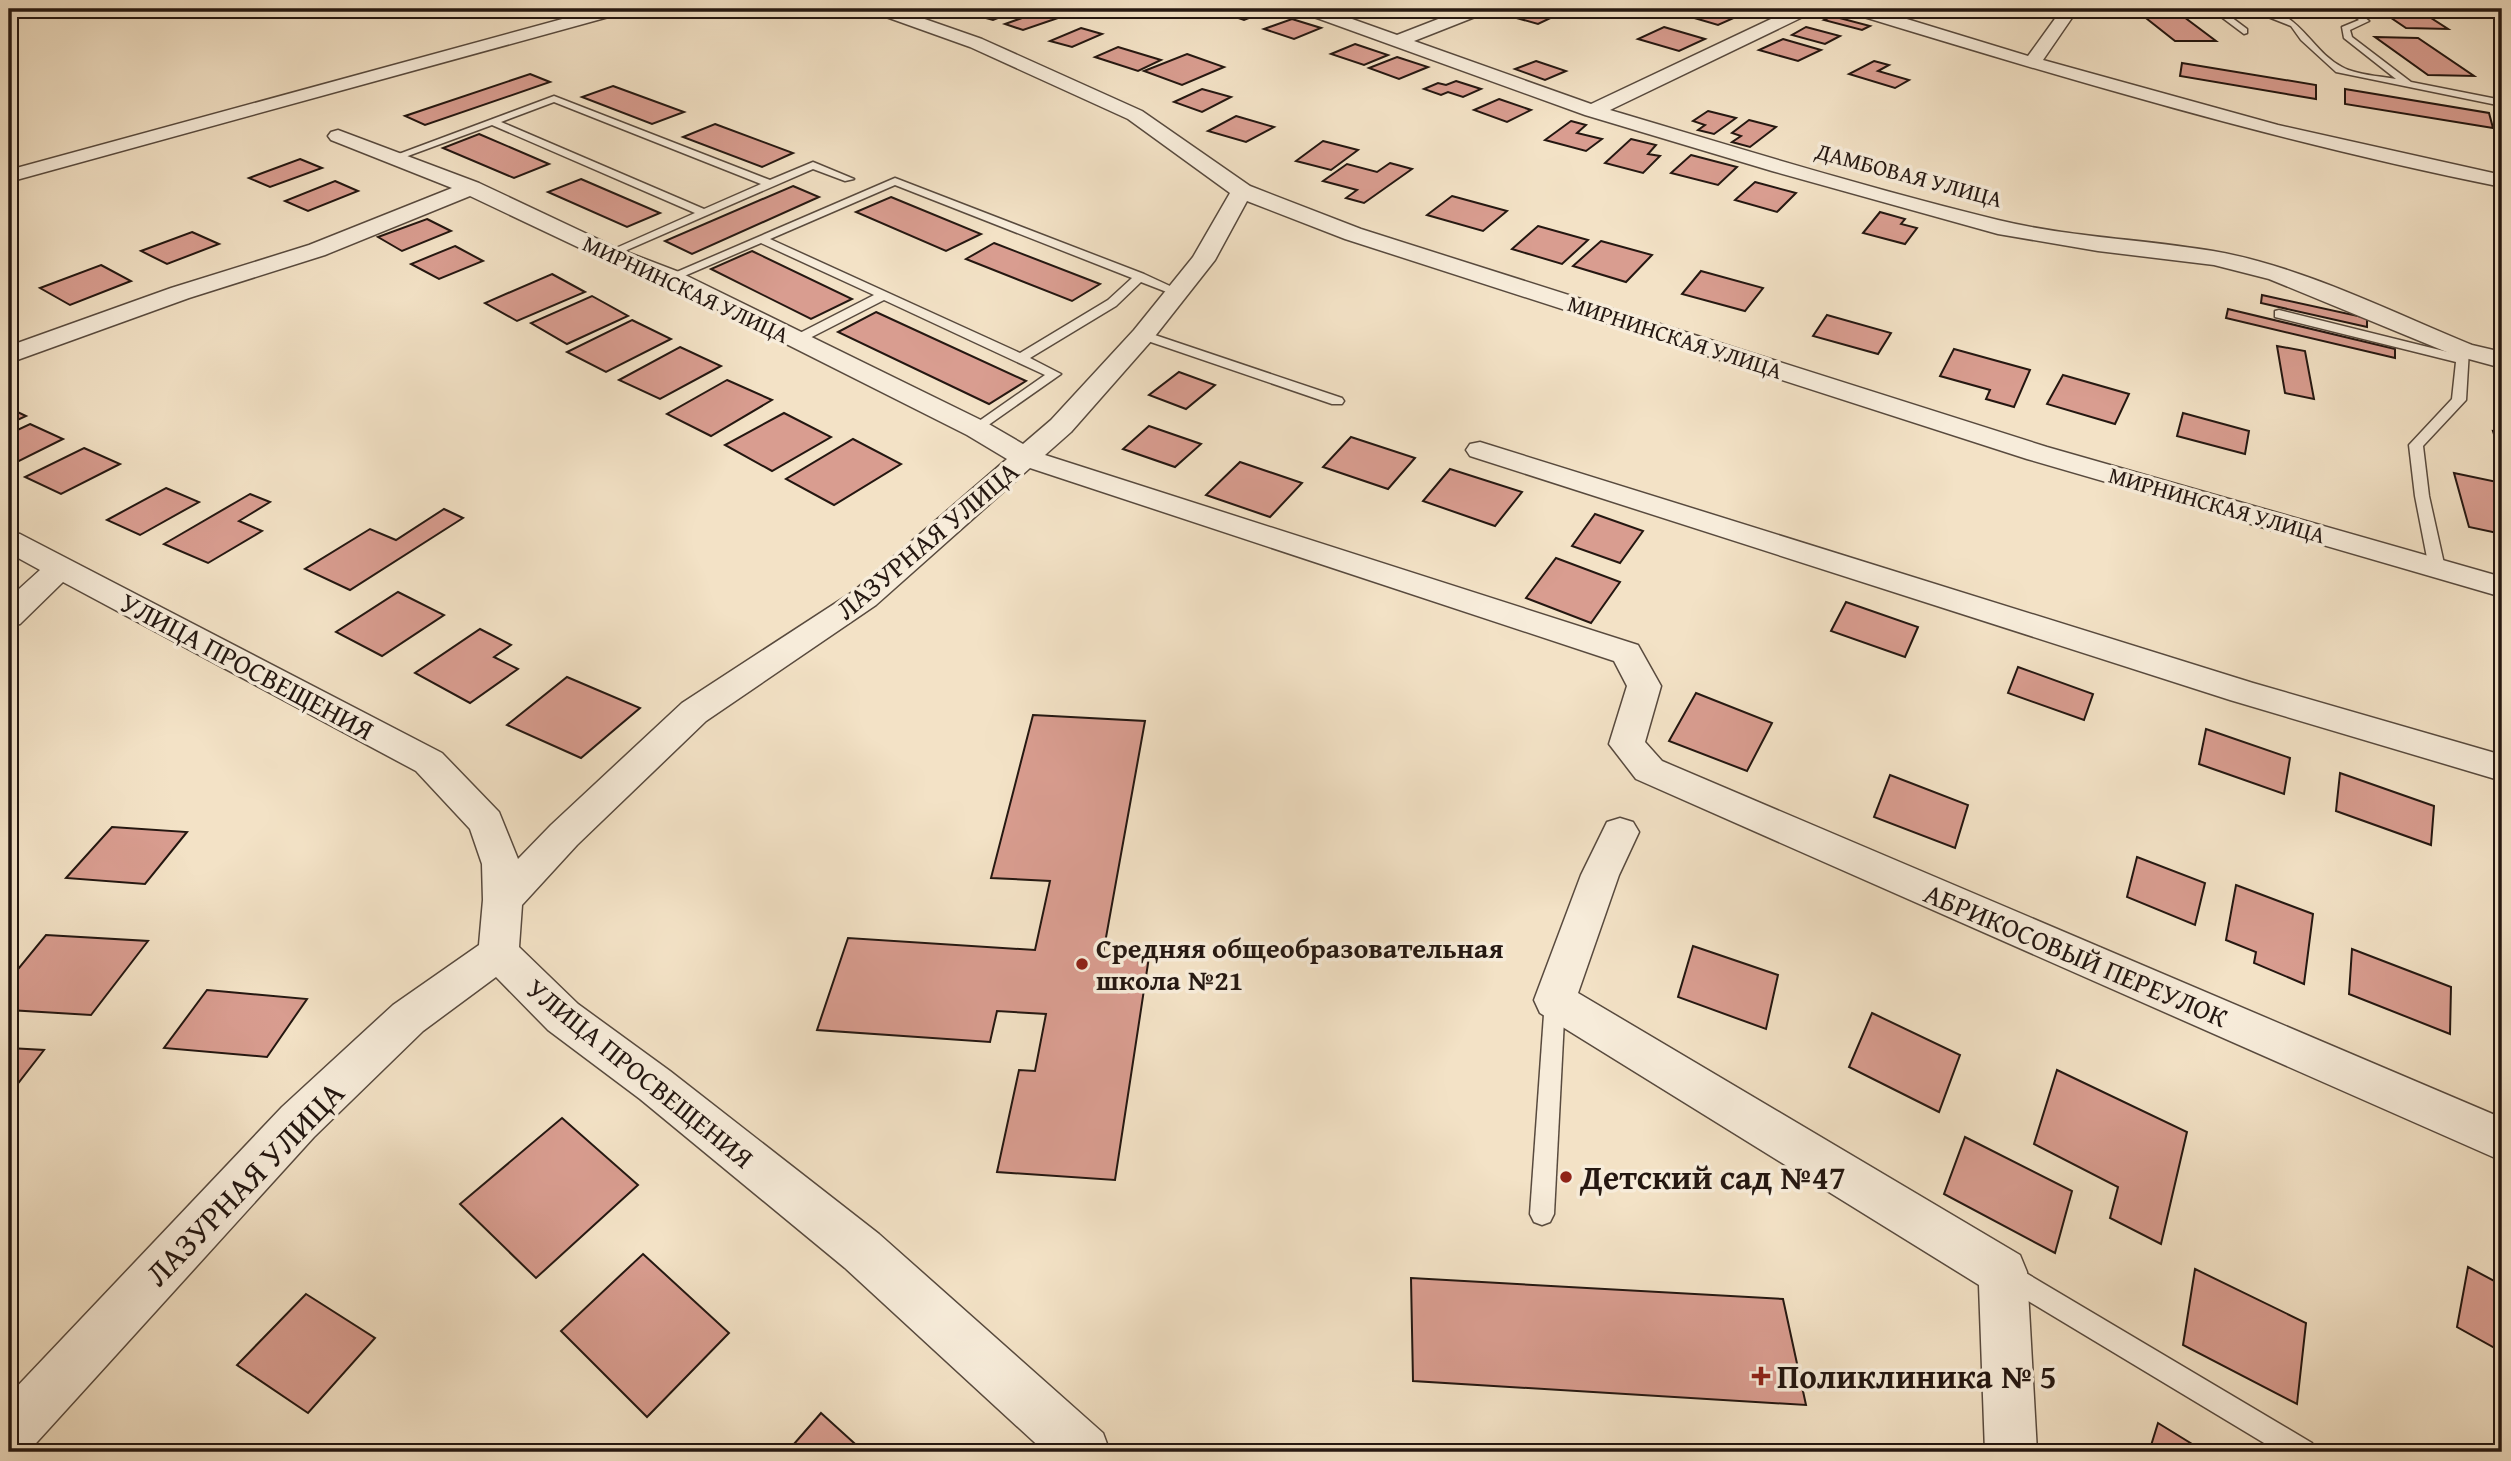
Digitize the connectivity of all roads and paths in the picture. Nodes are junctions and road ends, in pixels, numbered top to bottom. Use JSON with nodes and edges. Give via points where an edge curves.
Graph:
{"nodes":[{"id":1,"x":617,"y":9,"type":"edge"},
{"id":2,"x":881,"y":9,"type":"edge"},
{"id":3,"x":1309,"y":9,"type":"edge"},
{"id":4,"x":1479,"y":9,"type":"edge"},
{"id":5,"x":1805,"y":9,"type":"edge"},
{"id":6,"x":1857,"y":9,"type":"edge"},
{"id":7,"x":2070,"y":9,"type":"edge"},
{"id":8,"x":2349,"y":9,"type":"edge"},
{"id":9,"x":2256,"y":10,"type":"edge"},
{"id":10,"x":2244,"y":31,"type":"dead end"},
{"id":11,"x":1397,"y":41,"type":"junction"},
{"id":12,"x":2032,"y":63,"type":"junction"},
{"id":13,"x":2408,"y":84,"type":"junction"},
{"id":14,"x":2502,"y":103,"type":"edge"},
{"id":15,"x":1592,"y":111,"type":"junction"},
{"id":16,"x":493,"y":122,"type":"junction"},
{"id":17,"x":338,"y":136,"type":"dead end"},
{"id":18,"x":393,"y":158,"type":"junction"},
{"id":19,"x":9,"y":176,"type":"edge"},
{"id":20,"x":849,"y":179,"type":"dead end"},
{"id":21,"x":2502,"y":181,"type":"edge"},
{"id":22,"x":769,"y":184,"type":"junction"},
{"id":23,"x":471,"y":188,"type":"junction"},
{"id":24,"x":1242,"y":191,"type":"junction"},
{"id":25,"x":704,"y":213,"type":"junction"},
{"id":26,"x":760,"y":237,"type":"junction"},
{"id":27,"x":611,"y":254,"type":"junction"},
{"id":28,"x":671,"y":277,"type":"junction"},
{"id":29,"x":1140,"y":277,"type":"junction"},
{"id":30,"x":1177,"y":292,"type":"junction"},
{"id":31,"x":884,"y":295,"type":"junction"},
{"id":32,"x":2279,"y":314,"type":"dead end"},
{"id":33,"x":1143,"y":335,"type":"junction"},
{"id":34,"x":796,"y":340,"type":"junction"},
{"id":35,"x":2462,"y":354,"type":"junction"},
{"id":36,"x":9,"y":355,"type":"edge"},
{"id":37,"x":1021,"y":358,"type":"junction"},
{"id":38,"x":2502,"y":360,"type":"edge"},
{"id":39,"x":1337,"y":401,"type":"dead end"},
{"id":40,"x":977,"y":429,"type":"junction"},
{"id":41,"x":1480,"y":450,"type":"dead end"},
{"id":42,"x":1026,"y":458,"type":"junction"},
{"id":43,"x":9,"y":541,"type":"edge"},
{"id":44,"x":60,"y":568,"type":"junction"},
{"id":45,"x":2437,"y":568,"type":"junction"},
{"id":46,"x":2502,"y":587,"type":"edge"},
{"id":47,"x":9,"y":616,"type":"edge"},
{"id":48,"x":2502,"y":768,"type":"edge"},
{"id":49,"x":1649,"y":770,"type":"joint"},
{"id":50,"x":1620,"y":832,"type":"dead end"},
{"id":51,"x":503,"y":900,"type":"junction"},
{"id":52,"x":498,"y":953,"type":"junction"},
{"id":53,"x":1555,"y":1000,"type":"junction"},
{"id":54,"x":2502,"y":1140,"type":"edge"},
{"id":55,"x":1542,"y":1214,"type":"dead end"},
{"id":56,"x":2003,"y":1272,"type":"junction"},
{"id":57,"x":9,"y":1433,"type":"edge"},
{"id":58,"x":1084,"y":1452,"type":"edge"},
{"id":59,"x":2011,"y":1452,"type":"edge"},
{"id":60,"x":2303,"y":1452,"type":"edge"}],
"edges":[{"from":1,"to":19,"type":"street"},
{"from":2,"to":24,"type":"street","name":"МИРНИНСКАЯ УЛИЦА","via":[[976,43],[1135,115]]},
{"from":3,"to":11,"type":"street","name":"ДАМБОВАЯ УЛИЦА"},
{"from":4,"to":11,"type":"street"},
{"from":5,"to":15,"type":"street"},
{"from":6,"to":12,"type":"street"},
{"from":7,"to":12,"type":"street"},
{"from":8,"to":13,"type":"lane","via":[[2365,22],[2345,29],[2348,38]]},
{"from":9,"to":10,"type":"lane","via":[[2224,16]]},
{"from":9,"to":13,"type":"lane","via":[[2294,24],[2339,70]]},
{"from":11,"to":15,"type":"street","name":"ДАМБОВАЯ УЛИЦА"},
{"from":12,"to":21,"type":"street","via":[[2274,130]]},
{"from":13,"to":14,"type":"lane"},
{"from":15,"to":35,"type":"street","name":"ДАМБОВАЯ УЛИЦА","via":[[1998,227],[2214,258],[2277,274]]},
{"from":16,"to":18,"type":"lane"},
{"from":16,"to":22,"type":"lane","via":[[554,99]]},
{"from":16,"to":25,"type":"lane"},
{"from":17,"to":18,"type":"street","name":"МИРНИНСКАЯ УЛИЦА"},
{"from":18,"to":23,"type":"street","name":"МИРНИНСКАЯ УЛИЦА"},
{"from":20,"to":22,"type":"lane","via":[[813,165]]},
{"from":22,"to":25,"type":"lane"},
{"from":23,"to":27,"type":"street","name":"МИРНИНСКАЯ УЛИЦА"},
{"from":23,"to":36,"type":"street","via":[[317,250],[180,293]]},
{"from":24,"to":30,"type":"street","name":"ЛАЗУРНАЯ УЛИЦА","via":[[1203,260]]},
{"from":24,"to":45,"type":"street","name":"МИРНИНСКАЯ УЛИЦА","via":[[1353,234],[2037,453]]},
{"from":25,"to":27,"type":"lane"},
{"from":26,"to":28,"type":"lane"},
{"from":26,"to":29,"type":"lane","via":[[895,181]]},
{"from":26,"to":31,"type":"lane"},
{"from":27,"to":28,"type":"street","name":"МИРНИНСКАЯ УЛИЦА"},
{"from":28,"to":34,"type":"street","name":"МИРНИНСКАЯ УЛИЦА"},
{"from":29,"to":30,"type":"lane"},
{"from":29,"to":37,"type":"lane","via":[[1112,303]]},
{"from":30,"to":33,"type":"street","name":"ЛАЗУРНАЯ УЛИЦА"},
{"from":31,"to":34,"type":"lane"},
{"from":31,"to":37,"type":"lane"},
{"from":32,"to":35,"type":"lane"},
{"from":33,"to":39,"type":"lane"},
{"from":33,"to":42,"type":"street","name":"ЛАЗУРНАЯ УЛИЦА"},
{"from":34,"to":40,"type":"street","name":"МИРНИНСКАЯ УЛИЦА"},
{"from":35,"to":38,"type":"street","name":"ДАМБОВАЯ УЛИЦА"},
{"from":35,"to":45,"type":"lane","via":[[2459,400],[2416,445]]},
{"from":37,"to":40,"type":"lane","via":[[1054,374]]},
{"from":40,"to":42,"type":"street","name":"МИРНИНСКАЯ УЛИЦА"},
{"from":41,"to":48,"type":"street","via":[[2242,692]]},
{"from":42,"to":49,"type":"street","name":"МИРНИНСКАЯ УЛИЦА","via":[[1626,653],[1644,687],[1627,744]]},
{"from":42,"to":51,"type":"street","name":"ЛАЗУРНАЯ УЛИЦА","via":[[865,598],[694,712],[564,835]]},
{"from":43,"to":44,"type":"street","name":"УЛИЦА ПРОСВЕЩЕНИЯ"},
{"from":44,"to":47,"type":"street"},
{"from":44,"to":51,"type":"street","name":"УЛИЦА ПРОСВЕЩЕНИЯ","via":[[429,762],[486,822],[501,864]]},
{"from":45,"to":46,"type":"street","name":"МИРНИНСКАЯ УЛИЦА"},
{"from":49,"to":54,"type":"street","name":"АБРИКОСОВЫЙ ПЕРЕУЛОК"},
{"from":50,"to":53,"type":"street"},
{"from":51,"to":52,"type":"street","name":"УЛИЦА ПРОСВЕЩЕНИЯ"},
{"from":52,"to":57,"type":"street","name":"ЛАЗУРНАЯ УЛИЦА","via":[[408,1018],[298,1122]]},
{"from":52,"to":58,"type":"street","name":"УЛИЦА ПРОСВЕЩЕНИЯ","via":[[563,1017],[862,1251]]},
{"from":53,"to":55,"type":"lane"},
{"from":53,"to":56,"type":"street"},
{"from":56,"to":59,"type":"street"},
{"from":56,"to":60,"type":"lane"}]}
